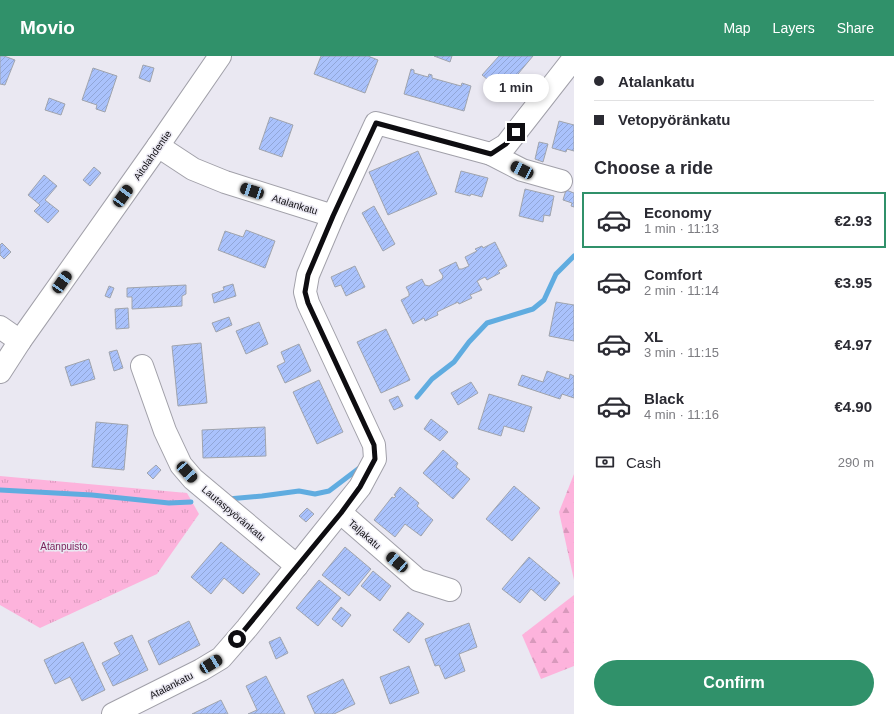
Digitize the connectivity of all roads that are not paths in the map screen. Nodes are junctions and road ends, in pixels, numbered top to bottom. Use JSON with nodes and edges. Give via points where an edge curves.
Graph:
{"nodes":[{"id":1,"x":220,"y":56,"type":"edge"},
{"id":2,"x":574,"y":58,"type":"edge"},
{"id":3,"x":158,"y":146,"type":"junction"},
{"id":4,"x":491,"y":154,"type":"junction"},
{"id":5,"x":561,"y":181,"type":"dead end"},
{"id":6,"x":333,"y":216,"type":"junction"},
{"id":7,"x":0,"y":327,"type":"edge"},
{"id":8,"x":20,"y":341,"type":"junction"},
{"id":9,"x":142,"y":366,"type":"dead end"},
{"id":10,"x":0,"y":372,"type":"edge"},
{"id":11,"x":341,"y":513,"type":"junction"},
{"id":12,"x":296,"y":566,"type":"junction"},
{"id":13,"x":450,"y":590,"type":"dead end"},
{"id":14,"x":112,"y":714,"type":"edge"}],
"edges":[{"from":1,"to":3,"type":"street","name":"Aitolahdentie"},
{"from":2,"to":4,"type":"street","via":[[506,144]]},
{"from":3,"to":6,"type":"street","name":"Atalankatu","via":[[193,169],[225,182]]},
{"from":3,"to":8,"type":"street","name":"Aitolahdentie"},
{"from":4,"to":5,"type":"street","via":[[522,170]]},
{"from":4,"to":6,"type":"street","via":[[376,123]]},
{"from":6,"to":11,"type":"street","name":"Atalankatu","via":[[308,275],[305,292],[374,445],[375,459],[360,487]]},
{"from":7,"to":8,"type":"street"},
{"from":8,"to":10,"type":"street","name":"Aitolahdentie"},
{"from":9,"to":12,"type":"street","name":"Lautaspyöränkatu","via":[[165,431],[181,465],[193,479]]},
{"from":11,"to":12,"type":"street","name":"Atalankatu"},
{"from":11,"to":13,"type":"street","name":"Taljakatu","via":[[418,580]]},
{"from":12,"to":14,"type":"street","name":"Atalankatu","via":[[221,658]]}]}
